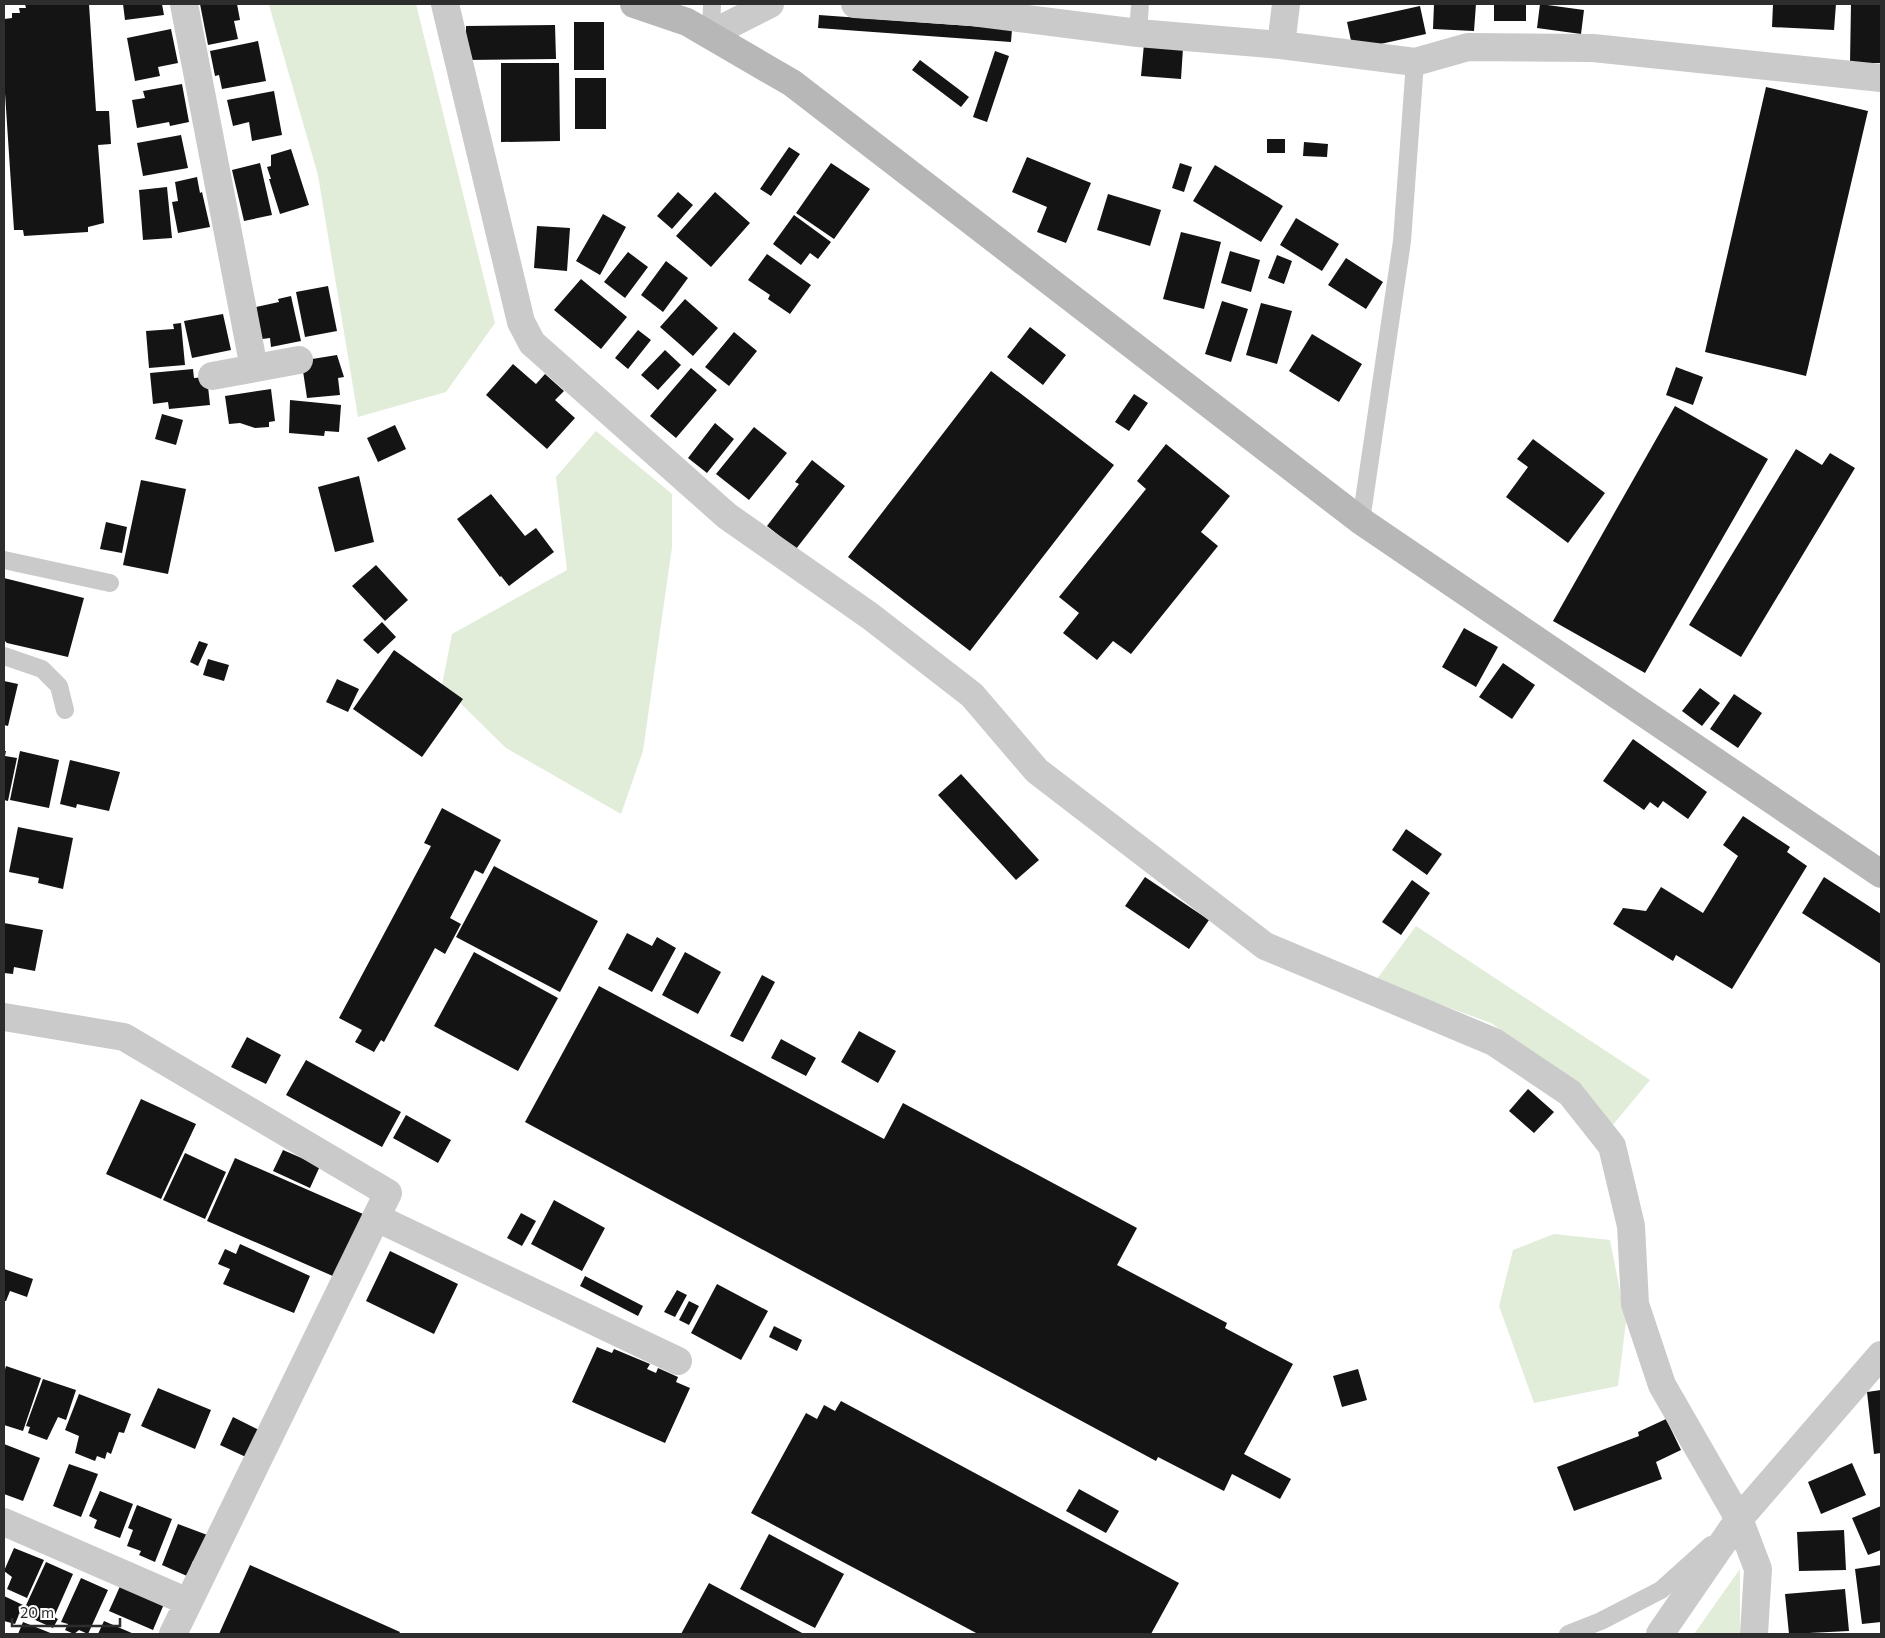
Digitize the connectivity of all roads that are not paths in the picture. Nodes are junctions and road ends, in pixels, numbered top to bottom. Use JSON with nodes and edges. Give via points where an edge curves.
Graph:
{"nodes":[{"id":1,"x":184,"y":4,"type":"edge"},
{"id":2,"x":445,"y":4,"type":"edge"},
{"id":3,"x":634,"y":4,"type":"edge"},
{"id":4,"x":712,"y":4,"type":"edge"},
{"id":5,"x":770,"y":4,"type":"edge"},
{"id":6,"x":855,"y":4,"type":"edge"},
{"id":7,"x":1140,"y":4,"type":"edge"},
{"id":8,"x":1286,"y":4,"type":"edge"},
{"id":9,"x":972,"y":8,"type":"edge"},
{"id":10,"x":1138,"y":33,"type":"junction"},
{"id":11,"x":711,"y":34,"type":"junction"},
{"id":12,"x":1281,"y":46,"type":"junction"},
{"id":13,"x":1416,"y":62,"type":"junction"},
{"id":14,"x":1881,"y":78,"type":"edge"},
{"id":15,"x":299,"y":360,"type":"dead end"},
{"id":16,"x":254,"y":368,"type":"junction"},
{"id":17,"x":212,"y":376,"type":"dead end"},
{"id":18,"x":1361,"y":521,"type":"junction"},
{"id":19,"x":4,"y":560,"type":"edge"},
{"id":20,"x":110,"y":583,"type":"dead end"},
{"id":21,"x":4,"y":656,"type":"edge"},
{"id":22,"x":65,"y":710,"type":"dead end"},
{"id":23,"x":1881,"y":874,"type":"edge"},
{"id":24,"x":4,"y":1017,"type":"edge"},
{"id":25,"x":377,"y":1218,"type":"junction"},
{"id":26,"x":1881,"y":1355,"type":"edge"},
{"id":27,"x":678,"y":1361,"type":"dead end"},
{"id":28,"x":1739,"y":1519,"type":"junction"},
{"id":29,"x":4,"y":1522,"type":"edge"},
{"id":30,"x":188,"y":1602,"type":"junction"},
{"id":31,"x":173,"y":1634,"type":"edge"},
{"id":32,"x":1568,"y":1634,"type":"edge"},
{"id":33,"x":1660,"y":1634,"type":"edge"},
{"id":34,"x":1754,"y":1634,"type":"edge"}],
"edges":[{"from":1,"to":16,"type":"street"},
{"from":2,"to":28,"type":"street","via":[[521,322],[532,343],[727,516],[870,616],[972,695],[1037,771],[1264,946],[1494,1042],[1570,1093],[1612,1146],[1631,1226],[1635,1304],[1662,1385]]},
{"from":3,"to":11,"type":"street"},
{"from":4,"to":11,"type":"lane"},
{"from":5,"to":11,"type":"street"},
{"from":6,"to":9,"type":"street"},
{"from":7,"to":10,"type":"lane"},
{"from":8,"to":12,"type":"street"},
{"from":9,"to":10,"type":"street"},
{"from":10,"to":12,"type":"street"},
{"from":11,"to":18,"type":"street","via":[[792,83]]},
{"from":12,"to":13,"type":"street"},
{"from":13,"to":14,"type":"street","via":[[1468,47],[1593,48]]},
{"from":13,"to":18,"type":"lane","via":[[1402,241]]},
{"from":15,"to":16,"type":"street"},
{"from":16,"to":17,"type":"street"},
{"from":18,"to":23,"type":"street"},
{"from":19,"to":20,"type":"lane"},
{"from":21,"to":22,"type":"lane","via":[[42,669],[59,686]]},
{"from":24,"to":25,"type":"street","via":[[124,1037],[388,1193]]},
{"from":25,"to":27,"type":"street"},
{"from":25,"to":30,"type":"street"},
{"from":26,"to":28,"type":"street"},
{"from":28,"to":32,"type":"lane","via":[[1661,1590]]},
{"from":28,"to":33,"type":"street"},
{"from":28,"to":34,"type":"street","via":[[1758,1569]]},
{"from":29,"to":30,"type":"street"},
{"from":30,"to":31,"type":"street"}]}
